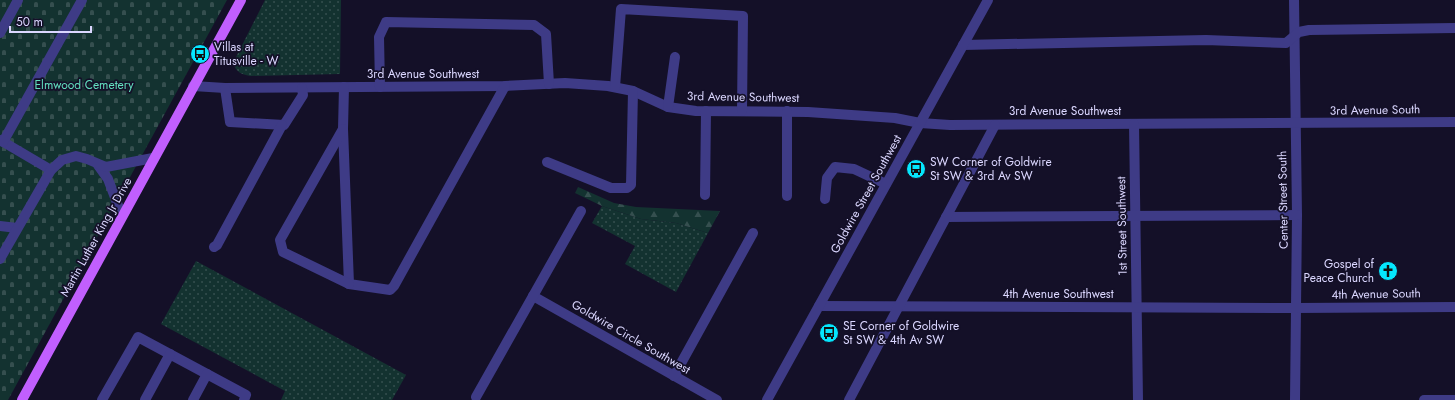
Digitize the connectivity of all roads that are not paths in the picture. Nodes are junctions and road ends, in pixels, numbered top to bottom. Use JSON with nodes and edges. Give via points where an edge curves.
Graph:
{"nodes":[{"id":1,"x":18,"y":0,"type":"edge"},
{"id":2,"x":82,"y":0,"type":"edge"},
{"id":3,"x":241,"y":0,"type":"edge"},
{"id":4,"x":988,"y":0,"type":"edge"},
{"id":5,"x":1294,"y":0,"type":"edge"},
{"id":6,"x":1455,"y":28,"type":"edge"},
{"id":7,"x":0,"y":33,"type":"edge"},
{"id":8,"x":1294,"y":38,"type":"junction"},
{"id":9,"x":963,"y":45,"type":"junction"},
{"id":10,"x":675,"y":57,"type":"dead end"},
{"id":11,"x":549,"y":84,"type":"junction"},
{"id":12,"x":193,"y":86,"type":"junction"},
{"id":13,"x":505,"y":86,"type":"junction"},
{"id":14,"x":380,"y":87,"type":"junction"},
{"id":15,"x":616,"y":87,"type":"junction"},
{"id":16,"x":225,"y":88,"type":"junction"},
{"id":17,"x":302,"y":88,"type":"junction"},
{"id":18,"x":344,"y":88,"type":"junction"},
{"id":19,"x":633,"y":91,"type":"junction"},
{"id":20,"x":668,"y":107,"type":"junction"},
{"id":21,"x":706,"y":111,"type":"junction"},
{"id":22,"x":742,"y":111,"type":"junction"},
{"id":23,"x":787,"y":111,"type":"junction"},
{"id":24,"x":1455,"y":122,"type":"edge"},
{"id":25,"x":920,"y":123,"type":"junction"},
{"id":26,"x":1295,"y":123,"type":"junction"},
{"id":27,"x":1134,"y":124,"type":"junction"},
{"id":28,"x":282,"y":125,"type":"junction"},
{"id":29,"x":995,"y":125,"type":"junction"},
{"id":30,"x":343,"y":129,"type":"junction"},
{"id":31,"x":2,"y":141,"type":"edge"},
{"id":32,"x":153,"y":158,"type":"junction"},
{"id":33,"x":547,"y":162,"type":"dead end"},
{"id":34,"x":98,"y":165,"type":"junction"},
{"id":35,"x":51,"y":170,"type":"junction"},
{"id":36,"x":886,"y":184,"type":"junction"},
{"id":37,"x":705,"y":195,"type":"dead end"},
{"id":38,"x":787,"y":196,"type":"dead end"},
{"id":39,"x":825,"y":199,"type":"dead end"},
{"id":40,"x":581,"y":211,"type":"dead end"},
{"id":41,"x":1297,"y":215,"type":"junction"},
{"id":42,"x":122,"y":216,"type":"junction"},
{"id":43,"x":1135,"y":216,"type":"junction"},
{"id":44,"x":946,"y":217,"type":"junction"},
{"id":45,"x":0,"y":226,"type":"edge"},
{"id":46,"x":17,"y":228,"type":"junction"},
{"id":47,"x":753,"y":233,"type":"dead end"},
{"id":48,"x":214,"y":247,"type":"dead end"},
{"id":49,"x":0,"y":259,"type":"edge"},
{"id":50,"x":349,"y":284,"type":"junction"},
{"id":51,"x":533,"y":296,"type":"junction"},
{"id":52,"x":819,"y":306,"type":"junction"},
{"id":53,"x":898,"y":307,"type":"junction"},
{"id":54,"x":1137,"y":307,"type":"junction"},
{"id":55,"x":1455,"y":307,"type":"edge"},
{"id":56,"x":1296,"y":308,"type":"junction"},
{"id":57,"x":170,"y":354,"type":"junction"},
{"id":58,"x":207,"y":374,"type":"junction"},
{"id":59,"x":674,"y":376,"type":"junction"},
{"id":60,"x":476,"y":397,"type":"dead end"},
{"id":61,"x":22,"y":400,"type":"edge"},
{"id":62,"x":102,"y":400,"type":"edge"},
{"id":63,"x":145,"y":400,"type":"edge"},
{"id":64,"x":193,"y":400,"type":"edge"},
{"id":65,"x":244,"y":400,"type":"edge"},
{"id":66,"x":717,"y":400,"type":"edge"},
{"id":67,"x":767,"y":400,"type":"edge"},
{"id":68,"x":849,"y":400,"type":"edge"},
{"id":69,"x":1138,"y":400,"type":"edge"},
{"id":70,"x":1295,"y":400,"type":"edge"},
{"id":71,"x":1424,"y":400,"type":"edge"},
{"id":72,"x":1455,"y":400,"type":"edge"}],
"edges":[{"from":1,"to":7,"type":"street"},
{"from":2,"to":31,"type":"street"},
{"from":3,"to":12,"type":"main road","name":"Martin Luther King Jr Drive"},
{"from":4,"to":9,"type":"street","name":"Goldwire Street Southwest"},
{"from":5,"to":8,"type":"street","name":"Center Street South"},
{"from":6,"to":8,"type":"street","via":[[1309,30],[1299,32]]},
{"from":8,"to":9,"type":"street","via":[[1286,43],[1206,40]]},
{"from":8,"to":26,"type":"street","name":"Center Street South"},
{"from":9,"to":25,"type":"street","name":"Goldwire Street Southwest"},
{"from":10,"to":20,"type":"street"},
{"from":11,"to":13,"type":"street","name":"3rd Avenue Southwest"},
{"from":11,"to":14,"type":"street","via":[[546,34],[534,25],[386,22],[379,37]]},
{"from":11,"to":15,"type":"street","name":"3rd Avenue Southwest"},
{"from":12,"to":16,"type":"street","name":"3rd Avenue Southwest"},
{"from":12,"to":32,"type":"main road","name":"Martin Luther King Jr Drive"},
{"from":13,"to":14,"type":"street","name":"3rd Avenue Southwest"},
{"from":13,"to":50,"type":"street","via":[[394,286],[390,290]]},
{"from":14,"to":18,"type":"street","name":"3rd Avenue Southwest"},
{"from":15,"to":19,"type":"street","name":"3rd Avenue Southwest"},
{"from":15,"to":22,"type":"street","via":[[621,9],[743,16]]},
{"from":16,"to":17,"type":"street","name":"3rd Avenue Southwest"},
{"from":16,"to":28,"type":"street","via":[[230,122]]},
{"from":17,"to":18,"type":"street","name":"3rd Avenue Southwest"},
{"from":17,"to":28,"type":"street","via":[[303,95]]},
{"from":18,"to":30,"type":"street"},
{"from":19,"to":20,"type":"street","name":"3rd Avenue Southwest"},
{"from":19,"to":33,"type":"street","via":[[631,185],[627,188],[611,188]]},
{"from":20,"to":21,"type":"street","name":"3rd Avenue Southwest"},
{"from":21,"to":22,"type":"street","name":"3rd Avenue Southwest"},
{"from":21,"to":37,"type":"street"},
{"from":22,"to":23,"type":"street","name":"3rd Avenue Southwest"},
{"from":23,"to":25,"type":"street","name":"3rd Avenue Southwest","via":[[895,118]]},
{"from":23,"to":38,"type":"street"},
{"from":24,"to":26,"type":"street","name":"3rd Avenue South"},
{"from":25,"to":29,"type":"street","name":"3rd Avenue Southwest"},
{"from":25,"to":36,"type":"street","name":"Goldwire Street Southwest"},
{"from":26,"to":27,"type":"street","name":"3rd Avenue Southwest"},
{"from":26,"to":41,"type":"street","name":"Center Street South"},
{"from":27,"to":29,"type":"street","name":"3rd Avenue Southwest"},
{"from":27,"to":43,"type":"street","name":"1st Street Southwest"},
{"from":28,"to":48,"type":"street"},
{"from":29,"to":44,"type":"street"},
{"from":30,"to":50,"type":"street"},
{"from":30,"to":50,"type":"street","via":[[280,240],[283,252]]},
{"from":31,"to":35,"type":"street"},
{"from":32,"to":34,"type":"street","via":[[115,167]]},
{"from":32,"to":42,"type":"main road","name":"Martin Luther King Jr Drive"},
{"from":34,"to":35,"type":"street","via":[[76,156],[62,160]]},
{"from":34,"to":42,"type":"street","via":[[108,179]]},
{"from":35,"to":46,"type":"street"},
{"from":36,"to":39,"type":"street","via":[[854,169],[835,167],[827,178]]},
{"from":36,"to":52,"type":"street","name":"Goldwire Street Southwest"},
{"from":40,"to":51,"type":"street"},
{"from":41,"to":43,"type":"street"},
{"from":41,"to":56,"type":"street","name":"Center Street South"},
{"from":42,"to":61,"type":"main road","name":"Martin Luther King Jr Drive"},
{"from":43,"to":44,"type":"street"},
{"from":43,"to":54,"type":"street","name":"1st Street Southwest"},
{"from":44,"to":53,"type":"street"},
{"from":45,"to":46,"type":"street"},
{"from":46,"to":49,"type":"street"},
{"from":47,"to":59,"type":"street"},
{"from":51,"to":59,"type":"street","name":"Goldwire Circle Southwest"},
{"from":51,"to":60,"type":"street"},
{"from":52,"to":53,"type":"street","name":"4th Avenue Southwest"},
{"from":52,"to":67,"type":"street","name":"Goldwire Street Southwest"},
{"from":53,"to":54,"type":"street","name":"4th Avenue Southwest"},
{"from":53,"to":68,"type":"street"},
{"from":54,"to":56,"type":"street","name":"4th Avenue Southwest"},
{"from":54,"to":69,"type":"street","name":"1st Street Southwest"},
{"from":55,"to":56,"type":"street","name":"4th Avenue South"},
{"from":56,"to":70,"type":"street","name":"Center Street South"},
{"from":57,"to":58,"type":"street"},
{"from":57,"to":62,"type":"street","via":[[138,337]]},
{"from":57,"to":63,"type":"street"},
{"from":58,"to":64,"type":"street"},
{"from":58,"to":65,"type":"street","via":[[246,395]]},
{"from":59,"to":66,"type":"street","name":"Goldwire Circle Southwest"},
{"from":71,"to":72,"type":"street"}]}
